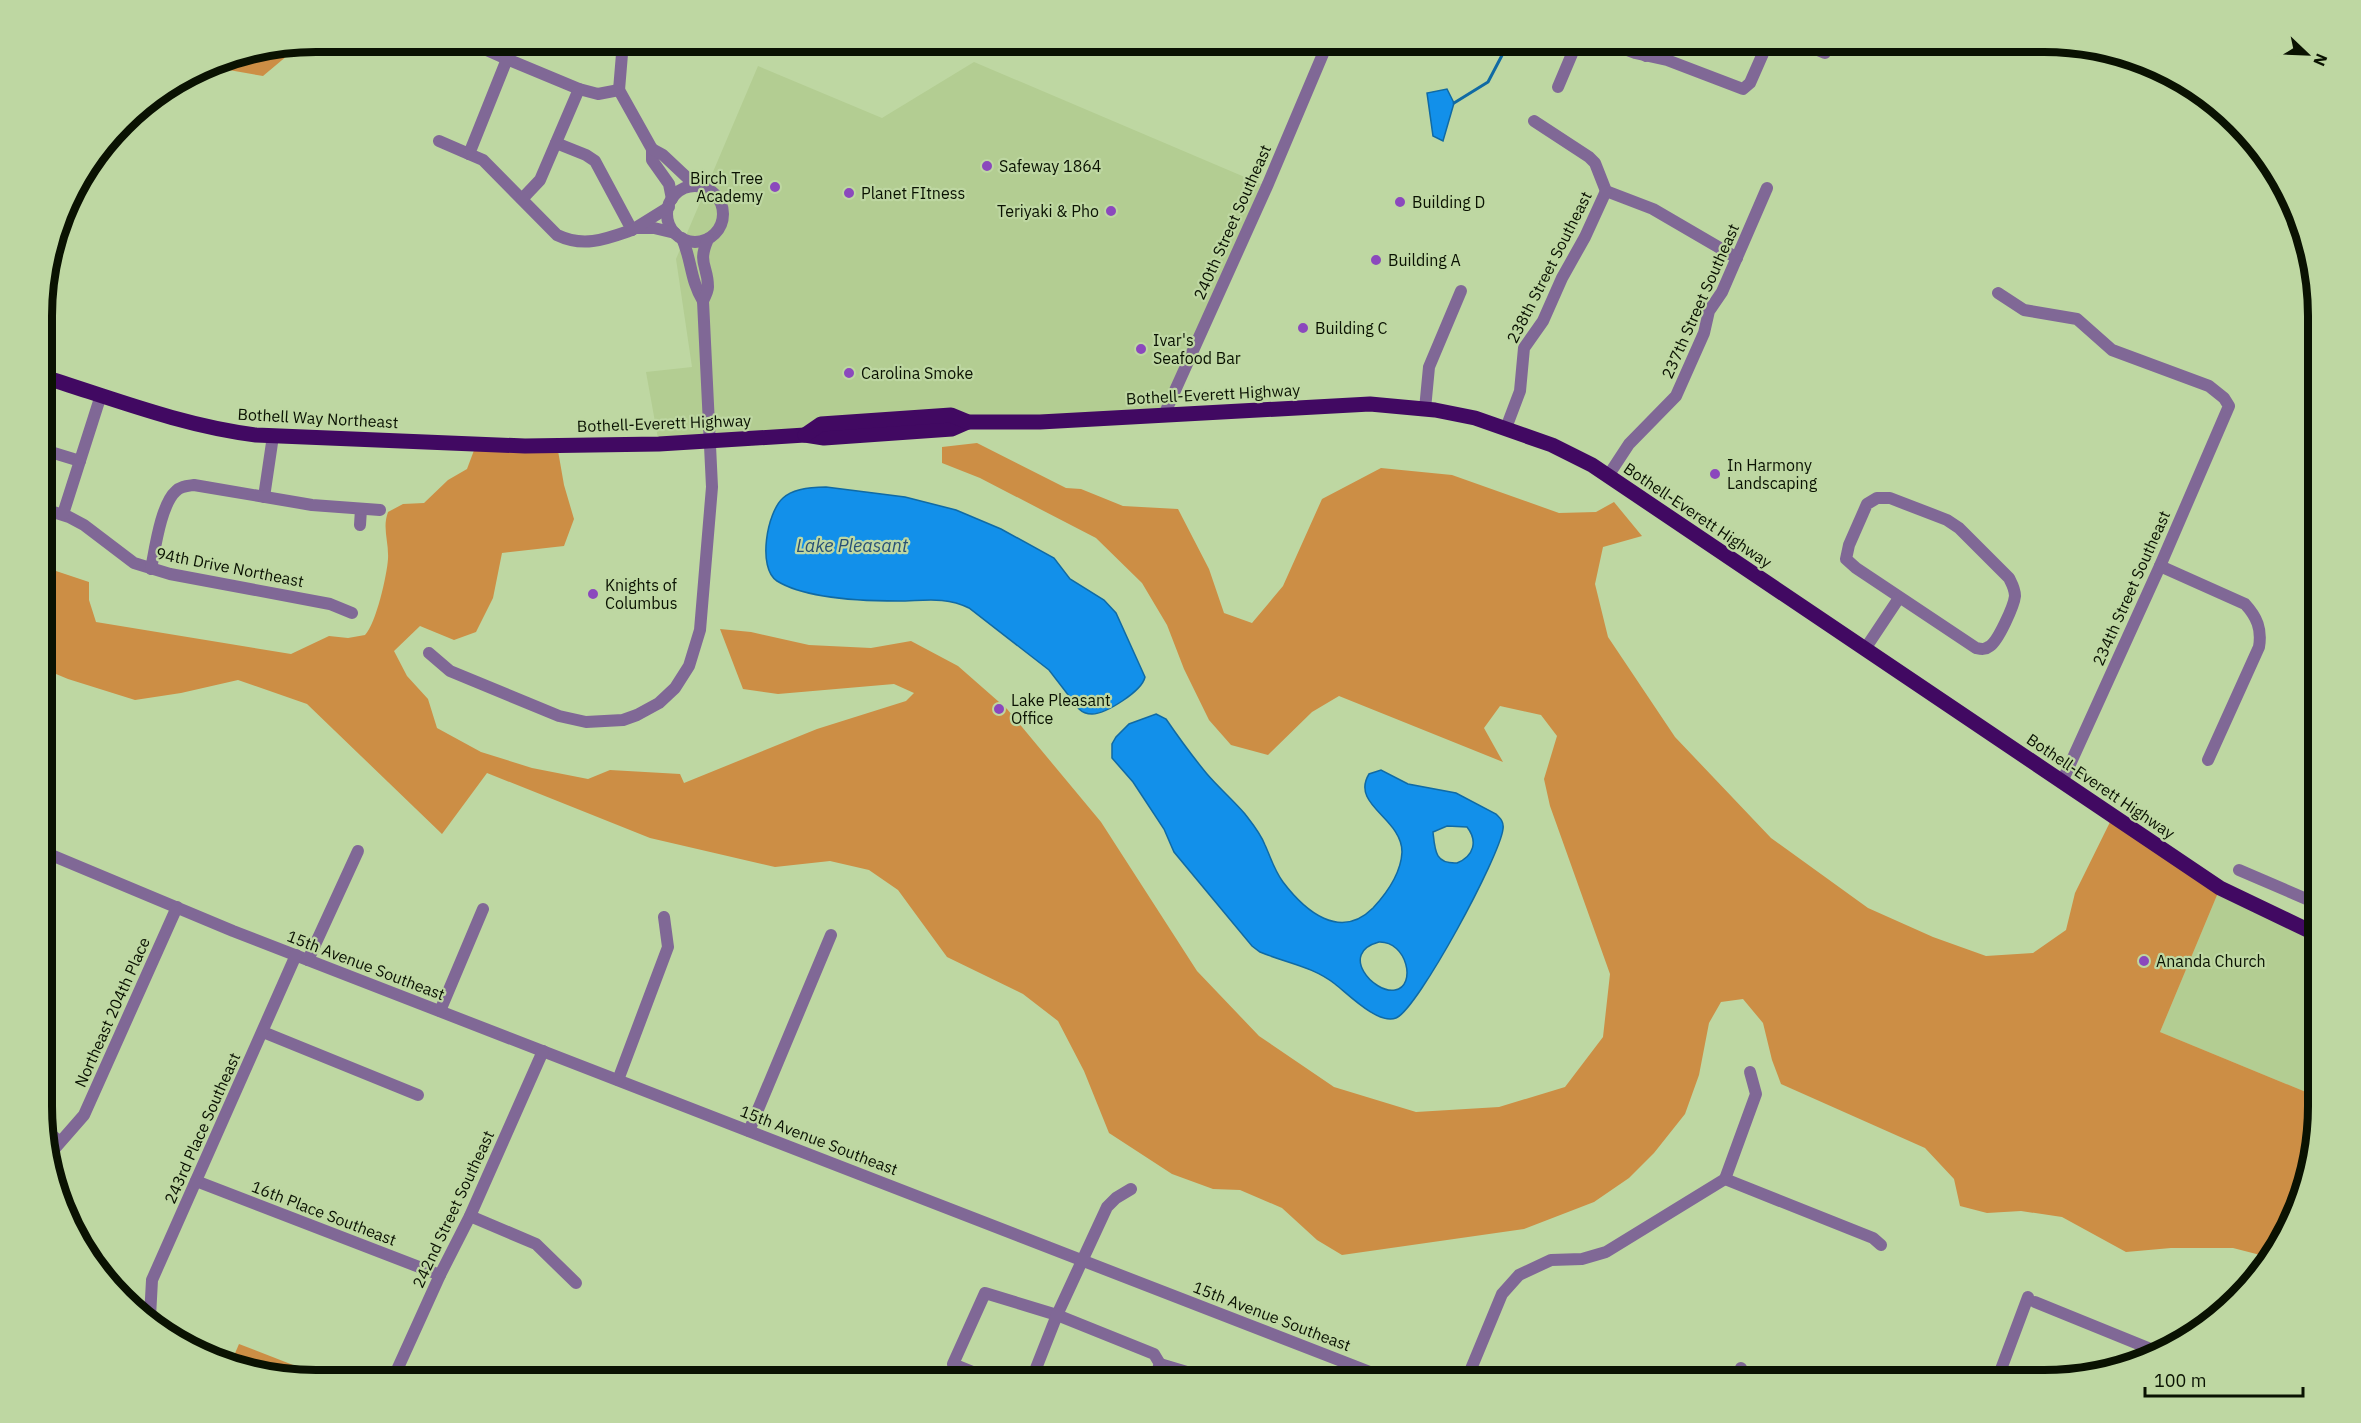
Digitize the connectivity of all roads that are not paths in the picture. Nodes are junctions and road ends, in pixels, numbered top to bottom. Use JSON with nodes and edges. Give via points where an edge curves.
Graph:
{"nodes":[{"id":1,"x":491,"y":52,"type":"edge"},
{"id":2,"x":622,"y":52,"type":"edge"},
{"id":3,"x":1324,"y":52,"type":"edge"},
{"id":4,"x":1573,"y":52,"type":"edge"},
{"id":5,"x":1635,"y":52,"type":"edge"},
{"id":6,"x":1648,"y":52,"type":"edge"},
{"id":7,"x":1764,"y":52,"type":"edge"},
{"id":8,"x":1646,"y":56,"type":"junction"},
{"id":9,"x":507,"y":59,"type":"junction"},
{"id":10,"x":1558,"y":87,"type":"dead end"},
{"id":11,"x":579,"y":89,"type":"junction"},
{"id":12,"x":620,"y":90,"type":"junction"},
{"id":13,"x":1534,"y":121,"type":"dead end"},
{"id":14,"x":439,"y":141,"type":"dead end"},
{"id":15,"x":556,"y":143,"type":"junction"},
{"id":16,"x":652,"y":149,"type":"junction"},
{"id":17,"x":469,"y":154,"type":"junction"},
{"id":18,"x":696,"y":186,"type":"junction"},
{"id":19,"x":1767,"y":188,"type":"dead end"},
{"id":20,"x":1606,"y":192,"type":"junction"},
{"id":21,"x":522,"y":199,"type":"junction"},
{"id":22,"x":670,"y":203,"type":"junction"},
{"id":23,"x":634,"y":229,"type":"junction"},
{"id":24,"x":678,"y":236,"type":"junction"},
{"id":25,"x":708,"y":239,"type":"junction"},
{"id":26,"x":1737,"y":258,"type":"junction"},
{"id":27,"x":1461,"y":291,"type":"dead end"},
{"id":28,"x":1998,"y":293,"type":"dead end"},
{"id":29,"x":703,"y":301,"type":"junction"},
{"id":30,"x":52,"y":380,"type":"edge"},
{"id":31,"x":101,"y":395,"type":"junction"},
{"id":32,"x":1425,"y":409,"type":"junction"},
{"id":33,"x":1164,"y":415,"type":"junction"},
{"id":34,"x":1506,"y":428,"type":"junction"},
{"id":35,"x":273,"y":436,"type":"junction"},
{"id":36,"x":711,"y":441,"type":"junction"},
{"id":37,"x":525,"y":446,"type":"joint"},
{"id":38,"x":52,"y":452,"type":"edge"},
{"id":39,"x":80,"y":461,"type":"junction"},
{"id":40,"x":1608,"y":476,"type":"junction"},
{"id":41,"x":264,"y":497,"type":"junction"},
{"id":42,"x":361,"y":508,"type":"junction"},
{"id":43,"x":380,"y":510,"type":"dead end"},
{"id":44,"x":52,"y":511,"type":"edge"},
{"id":45,"x":63,"y":514,"type":"junction"},
{"id":46,"x":360,"y":525,"type":"dead end"},
{"id":47,"x":2160,"y":566,"type":"junction"},
{"id":48,"x":151,"y":568,"type":"junction"},
{"id":49,"x":1899,"y":598,"type":"junction"},
{"id":50,"x":352,"y":613,"type":"dead end"},
{"id":51,"x":1865,"y":649,"type":"junction"},
{"id":52,"x":429,"y":653,"type":"dead end"},
{"id":53,"x":2208,"y":760,"type":"dead end"},
{"id":54,"x":2062,"y":782,"type":"junction"},
{"id":55,"x":358,"y":851,"type":"dead end"},
{"id":56,"x":52,"y":855,"type":"edge"},
{"id":57,"x":2239,"y":870,"type":"dead end"},
{"id":58,"x":2308,"y":900,"type":"edge"},
{"id":59,"x":177,"y":907,"type":"junction"},
{"id":60,"x":483,"y":909,"type":"dead end"},
{"id":61,"x":664,"y":917,"type":"dead end"},
{"id":62,"x":2308,"y":930,"type":"edge"},
{"id":63,"x":831,"y":935,"type":"dead end"},
{"id":64,"x":296,"y":955,"type":"junction"},
{"id":65,"x":308,"y":960,"type":"junction"},
{"id":66,"x":440,"y":1011,"type":"junction"},
{"id":67,"x":263,"y":1032,"type":"junction"},
{"id":68,"x":543,"y":1051,"type":"junction"},
{"id":69,"x":1750,"y":1072,"type":"dead end"},
{"id":70,"x":618,"y":1080,"type":"junction"},
{"id":71,"x":418,"y":1095,"type":"dead end"},
{"id":72,"x":749,"y":1131,"type":"junction"},
{"id":73,"x":55,"y":1137,"type":"edge"},
{"id":74,"x":59,"y":1141,"type":"junction"},
{"id":75,"x":56,"y":1145,"type":"edge"},
{"id":76,"x":1725,"y":1179,"type":"junction"},
{"id":77,"x":196,"y":1181,"type":"junction"},
{"id":78,"x":1131,"y":1189,"type":"dead end"},
{"id":79,"x":470,"y":1216,"type":"junction"},
{"id":80,"x":1881,"y":1245,"type":"dead end"},
{"id":81,"x":1084,"y":1260,"type":"junction"},
{"id":82,"x":440,"y":1275,"type":"junction"},
{"id":83,"x":576,"y":1283,"type":"dead end"},
{"id":84,"x":150,"y":1312,"type":"edge"},
{"id":85,"x":1058,"y":1315,"type":"junction"},
{"id":86,"x":2149,"y":1348,"type":"edge"},
{"id":87,"x":1160,"y":1364,"type":"junction"},
{"id":88,"x":397,"y":1370,"type":"edge"},
{"id":89,"x":968,"y":1370,"type":"edge"},
{"id":90,"x":1036,"y":1370,"type":"edge"},
{"id":91,"x":1158,"y":1370,"type":"edge"},
{"id":92,"x":1180,"y":1370,"type":"edge"},
{"id":93,"x":1365,"y":1370,"type":"edge"},
{"id":94,"x":1471,"y":1370,"type":"edge"},
{"id":95,"x":2001,"y":1370,"type":"edge"}],
"edges":[{"from":1,"to":9,"type":"street"},
{"from":2,"to":12,"type":"street"},
{"from":3,"to":33,"type":"street","name":"240th Street Southeast"},
{"from":4,"to":10,"type":"street"},
{"from":5,"to":8,"type":"street"},
{"from":6,"to":8,"type":"street"},
{"from":7,"to":8,"type":"street","via":[[1750,83],[1743,89]]},
{"from":9,"to":11,"type":"street"},
{"from":9,"to":17,"type":"street"},
{"from":11,"to":12,"type":"street","via":[[598,94]]},
{"from":11,"to":15,"type":"street"},
{"from":12,"to":16,"type":"street"},
{"from":13,"to":20,"type":"street","via":[[1595,163]]},
{"from":14,"to":17,"type":"street"},
{"from":15,"to":21,"type":"street","via":[[540,180]]},
{"from":15,"to":23,"type":"street","via":[[595,161]]},
{"from":16,"to":18,"type":"street"},
{"from":16,"to":22,"type":"street","via":[[652,160],[669,184]]},
{"from":17,"to":21,"type":"street","via":[[483,160]]},
{"from":18,"to":22,"type":"street","via":[[679,192]]},
{"from":18,"to":25,"type":"street","via":[[713,193],[723,208],[720,226]]},
{"from":19,"to":26,"type":"street","name":"237th Street Southeast"},
{"from":20,"to":26,"type":"street","via":[[1653,209]]},
{"from":20,"to":34,"type":"street","name":"238th Street Southeast","via":[[1543,321],[1524,348],[1520,391]]},
{"from":21,"to":23,"type":"street","via":[[557,235],[569,241],[597,242]]},
{"from":22,"to":23,"type":"street"},
{"from":22,"to":24,"type":"street","via":[[668,217]]},
{"from":23,"to":24,"type":"street","via":[[654,228]]},
{"from":24,"to":25,"type":"street","via":[[691,242]]},
{"from":24,"to":29,"type":"street","via":[[689,254],[694,288]]},
{"from":25,"to":29,"type":"street","via":[[702,262],[708,288]]},
{"from":26,"to":40,"type":"street","name":"237th Street Southeast","via":[[1709,311],[1704,333],[1676,396],[1629,444]]},
{"from":27,"to":32,"type":"street","via":[[1430,367]]},
{"from":28,"to":47,"type":"street","name":"234th Street Southeast","via":[[2024,310],[2077,319],[2112,350],[2209,386],[2229,406]]},
{"from":29,"to":36,"type":"street"},
{"from":30,"to":31,"type":"main road","name":"Bothell Way Northeast"},
{"from":31,"to":35,"type":"main road","name":"Bothell Way Northeast","via":[[220,430]]},
{"from":31,"to":39,"type":"street"},
{"from":32,"to":33,"type":"main road","name":"Bothell-Everett Highway","via":[[1370,404]]},
{"from":32,"to":34,"type":"main road","name":"Bothell-Everett Highway"},
{"from":33,"to":36,"type":"main road","name":"Bothell-Everett Highway","via":[[1040,422],[968,422],[951,415],[821,424],[805,435]]},
{"from":34,"to":40,"type":"main road","name":"Bothell-Everett Highway","via":[[1552,445]]},
{"from":35,"to":37,"type":"main road","name":"Bothell Way Northeast"},
{"from":35,"to":41,"type":"street"},
{"from":36,"to":37,"type":"main road","name":"Bothell-Everett Highway"},
{"from":36,"to":52,"type":"street","via":[[712,487],[700,630],[689,666],[659,703],[623,720],[601,723],[571,719],[450,671]]},
{"from":38,"to":39,"type":"street"},
{"from":39,"to":45,"type":"street"},
{"from":40,"to":51,"type":"main road","name":"Bothell-Everett Highway"},
{"from":41,"to":42,"type":"street"},
{"from":41,"to":48,"type":"street","via":[[194,485],[174,492]]},
{"from":42,"to":43,"type":"street"},
{"from":42,"to":46,"type":"street"},
{"from":44,"to":45,"type":"street","name":"94th Drive Northeast"},
{"from":45,"to":48,"type":"street","name":"94th Drive Northeast","via":[[134,563]]},
{"from":47,"to":53,"type":"street","via":[[2245,604],[2258,621],[2259,647]]},
{"from":47,"to":54,"type":"street","name":"234th Street Southeast"},
{"from":48,"to":50,"type":"street","name":"94th Drive Northeast","via":[[330,604]]},
{"from":49,"to":49,"type":"street","via":[[1846,559],[1867,504],[1877,498],[1890,498],[1959,528],[2009,578],[2015,598],[1998,638],[1984,649],[1976,648]]},
{"from":49,"to":51,"type":"street"},
{"from":51,"to":54,"type":"main road","name":"Bothell-Everett Highway"},
{"from":54,"to":62,"type":"main road","name":"Bothell-Everett Highway","via":[[2220,888]]},
{"from":55,"to":65,"type":"street"},
{"from":56,"to":59,"type":"street","name":"15th Avenue Southeast"},
{"from":57,"to":58,"type":"street"},
{"from":59,"to":64,"type":"street","name":"15th Avenue Southeast"},
{"from":59,"to":74,"type":"street","name":"Northeast 204th Place","via":[[84,1115]]},
{"from":60,"to":66,"type":"street"},
{"from":61,"to":70,"type":"street","via":[[668,948]]},
{"from":63,"to":72,"type":"street"},
{"from":64,"to":65,"type":"street","name":"15th Avenue Southeast"},
{"from":64,"to":67,"type":"street","name":"243rd Place Southeast"},
{"from":65,"to":66,"type":"street","name":"15th Avenue Southeast"},
{"from":66,"to":68,"type":"street","name":"15th Avenue Southeast"},
{"from":67,"to":71,"type":"street"},
{"from":67,"to":77,"type":"street","name":"243rd Place Southeast"},
{"from":68,"to":70,"type":"street","name":"15th Avenue Southeast"},
{"from":68,"to":79,"type":"street","name":"242nd Street Southeast"},
{"from":69,"to":76,"type":"street","via":[[1756,1094]]},
{"from":70,"to":72,"type":"street","name":"15th Avenue Southeast"},
{"from":72,"to":81,"type":"street","name":"15th Avenue Southeast"},
{"from":73,"to":74,"type":"street"},
{"from":74,"to":75,"type":"street","name":"Northeast 204th Place"},
{"from":76,"to":80,"type":"street","via":[[1873,1238]]},
{"from":76,"to":94,"type":"street","via":[[1606,1252],[1582,1259],[1551,1260],[1519,1275],[1502,1294]]},
{"from":77,"to":82,"type":"street","name":"16th Place Southeast"},
{"from":77,"to":84,"type":"street","name":"243rd Place Southeast","via":[[152,1280]]},
{"from":78,"to":81,"type":"street","via":[[1107,1207]]},
{"from":79,"to":82,"type":"street","name":"242nd Street Southeast"},
{"from":79,"to":83,"type":"street","via":[[536,1244]]},
{"from":81,"to":85,"type":"street"},
{"from":81,"to":93,"type":"street","name":"15th Avenue Southeast"},
{"from":82,"to":88,"type":"street","name":"242nd Street Southeast"},
{"from":85,"to":87,"type":"street","via":[[1154,1354]]},
{"from":85,"to":89,"type":"street","via":[[985,1293],[953,1364]]},
{"from":85,"to":90,"type":"street"},
{"from":86,"to":95,"type":"street","via":[[2032,1299]]},
{"from":87,"to":91,"type":"street"},
{"from":87,"to":92,"type":"street"}]}
